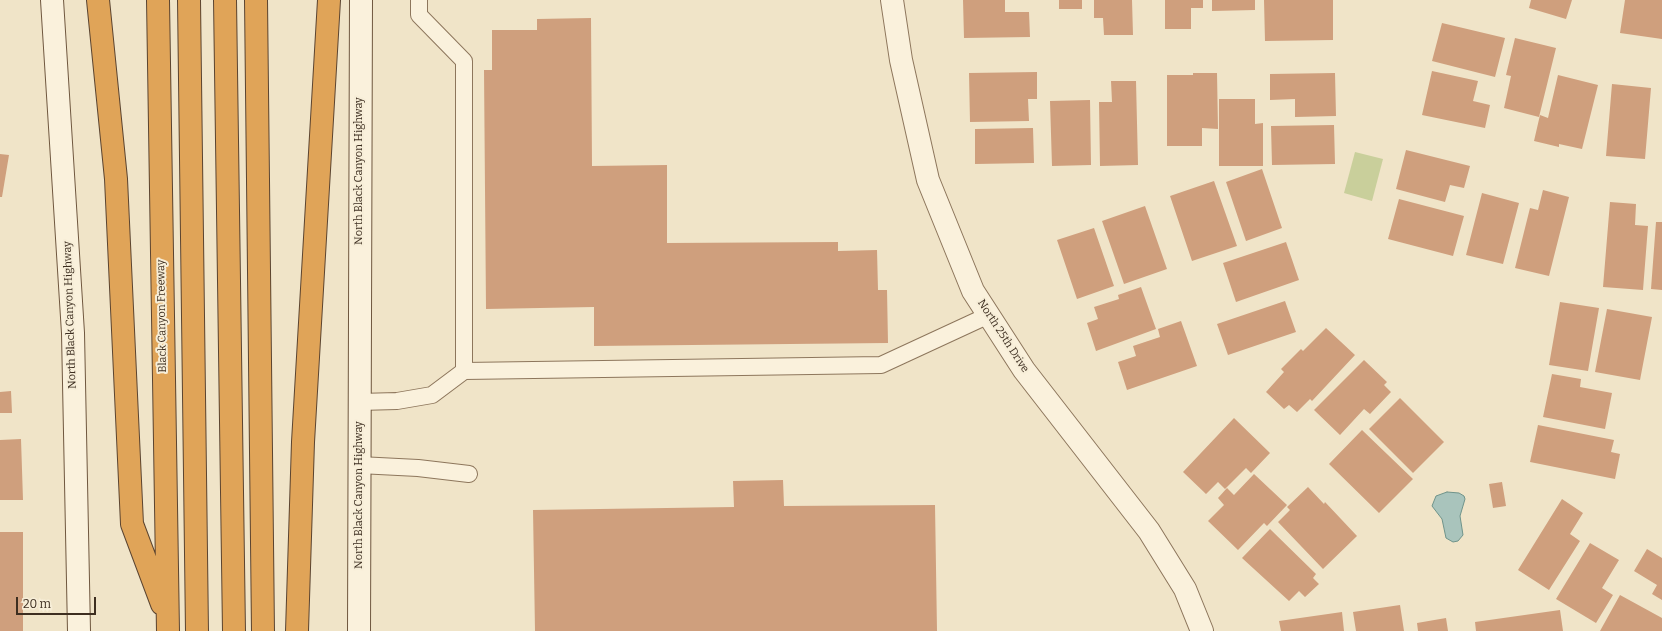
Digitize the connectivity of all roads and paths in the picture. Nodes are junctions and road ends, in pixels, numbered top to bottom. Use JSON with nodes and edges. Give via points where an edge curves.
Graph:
{"nodes":[{"id":1,"x":52,"y":0,"type":"edge"},
{"id":2,"x":98,"y":0,"type":"edge"},
{"id":3,"x":158,"y":0,"type":"edge"},
{"id":4,"x":189,"y":0,"type":"edge"},
{"id":5,"x":225,"y":0,"type":"edge"},
{"id":6,"x":256,"y":0,"type":"edge"},
{"id":7,"x":329,"y":0,"type":"edge"},
{"id":8,"x":361,"y":0,"type":"edge"},
{"id":9,"x":419,"y":0,"type":"edge"},
{"id":10,"x":892,"y":0,"type":"edge"},
{"id":11,"x":989,"y":315,"type":"junction"},
{"id":12,"x":464,"y":371,"type":"junction"},
{"id":13,"x":359,"y":402,"type":"junction"},
{"id":14,"x":359,"y":465,"type":"junction"},
{"id":15,"x":469,"y":474,"type":"dead end"},
{"id":16,"x":168,"y":625,"type":"edge"},
{"id":17,"x":79,"y":631,"type":"edge"},
{"id":18,"x":197,"y":631,"type":"edge"},
{"id":19,"x":234,"y":631,"type":"edge"},
{"id":20,"x":263,"y":631,"type":"edge"},
{"id":21,"x":297,"y":631,"type":"edge"},
{"id":22,"x":359,"y":631,"type":"edge"},
{"id":23,"x":1202,"y":631,"type":"edge"}],
"edges":[{"from":1,"to":17,"type":"main road","name":"North Black Canyon Highway","via":[[73,333]]},
{"from":2,"to":16,"type":"highway","via":[[116,179],[132,524]]},
{"from":3,"to":16,"type":"highway","name":"Black Canyon Freeway"},
{"from":4,"to":18,"type":"highway"},
{"from":5,"to":19,"type":"highway"},
{"from":6,"to":20,"type":"highway"},
{"from":7,"to":21,"type":"highway","via":[[302,442]]},
{"from":8,"to":13,"type":"main road","name":"North Black Canyon Highway"},
{"from":9,"to":12,"type":"lane","via":[[419,15],[464,61]]},
{"from":10,"to":11,"type":"main road","name":"North 25th Drive","via":[[901,60],[928,180],[973,291]]},
{"from":11,"to":12,"type":"lane","via":[[881,365]]},
{"from":11,"to":23,"type":"main road","name":"North 25th Drive","via":[[1024,370],[1149,531],[1186,589]]},
{"from":12,"to":13,"type":"lane","via":[[432,395],[397,401]]},
{"from":13,"to":14,"type":"main road","name":"North Black Canyon Highway"},
{"from":14,"to":15,"type":"lane"},
{"from":14,"to":22,"type":"main road","name":"North Black Canyon Highway"}]}
